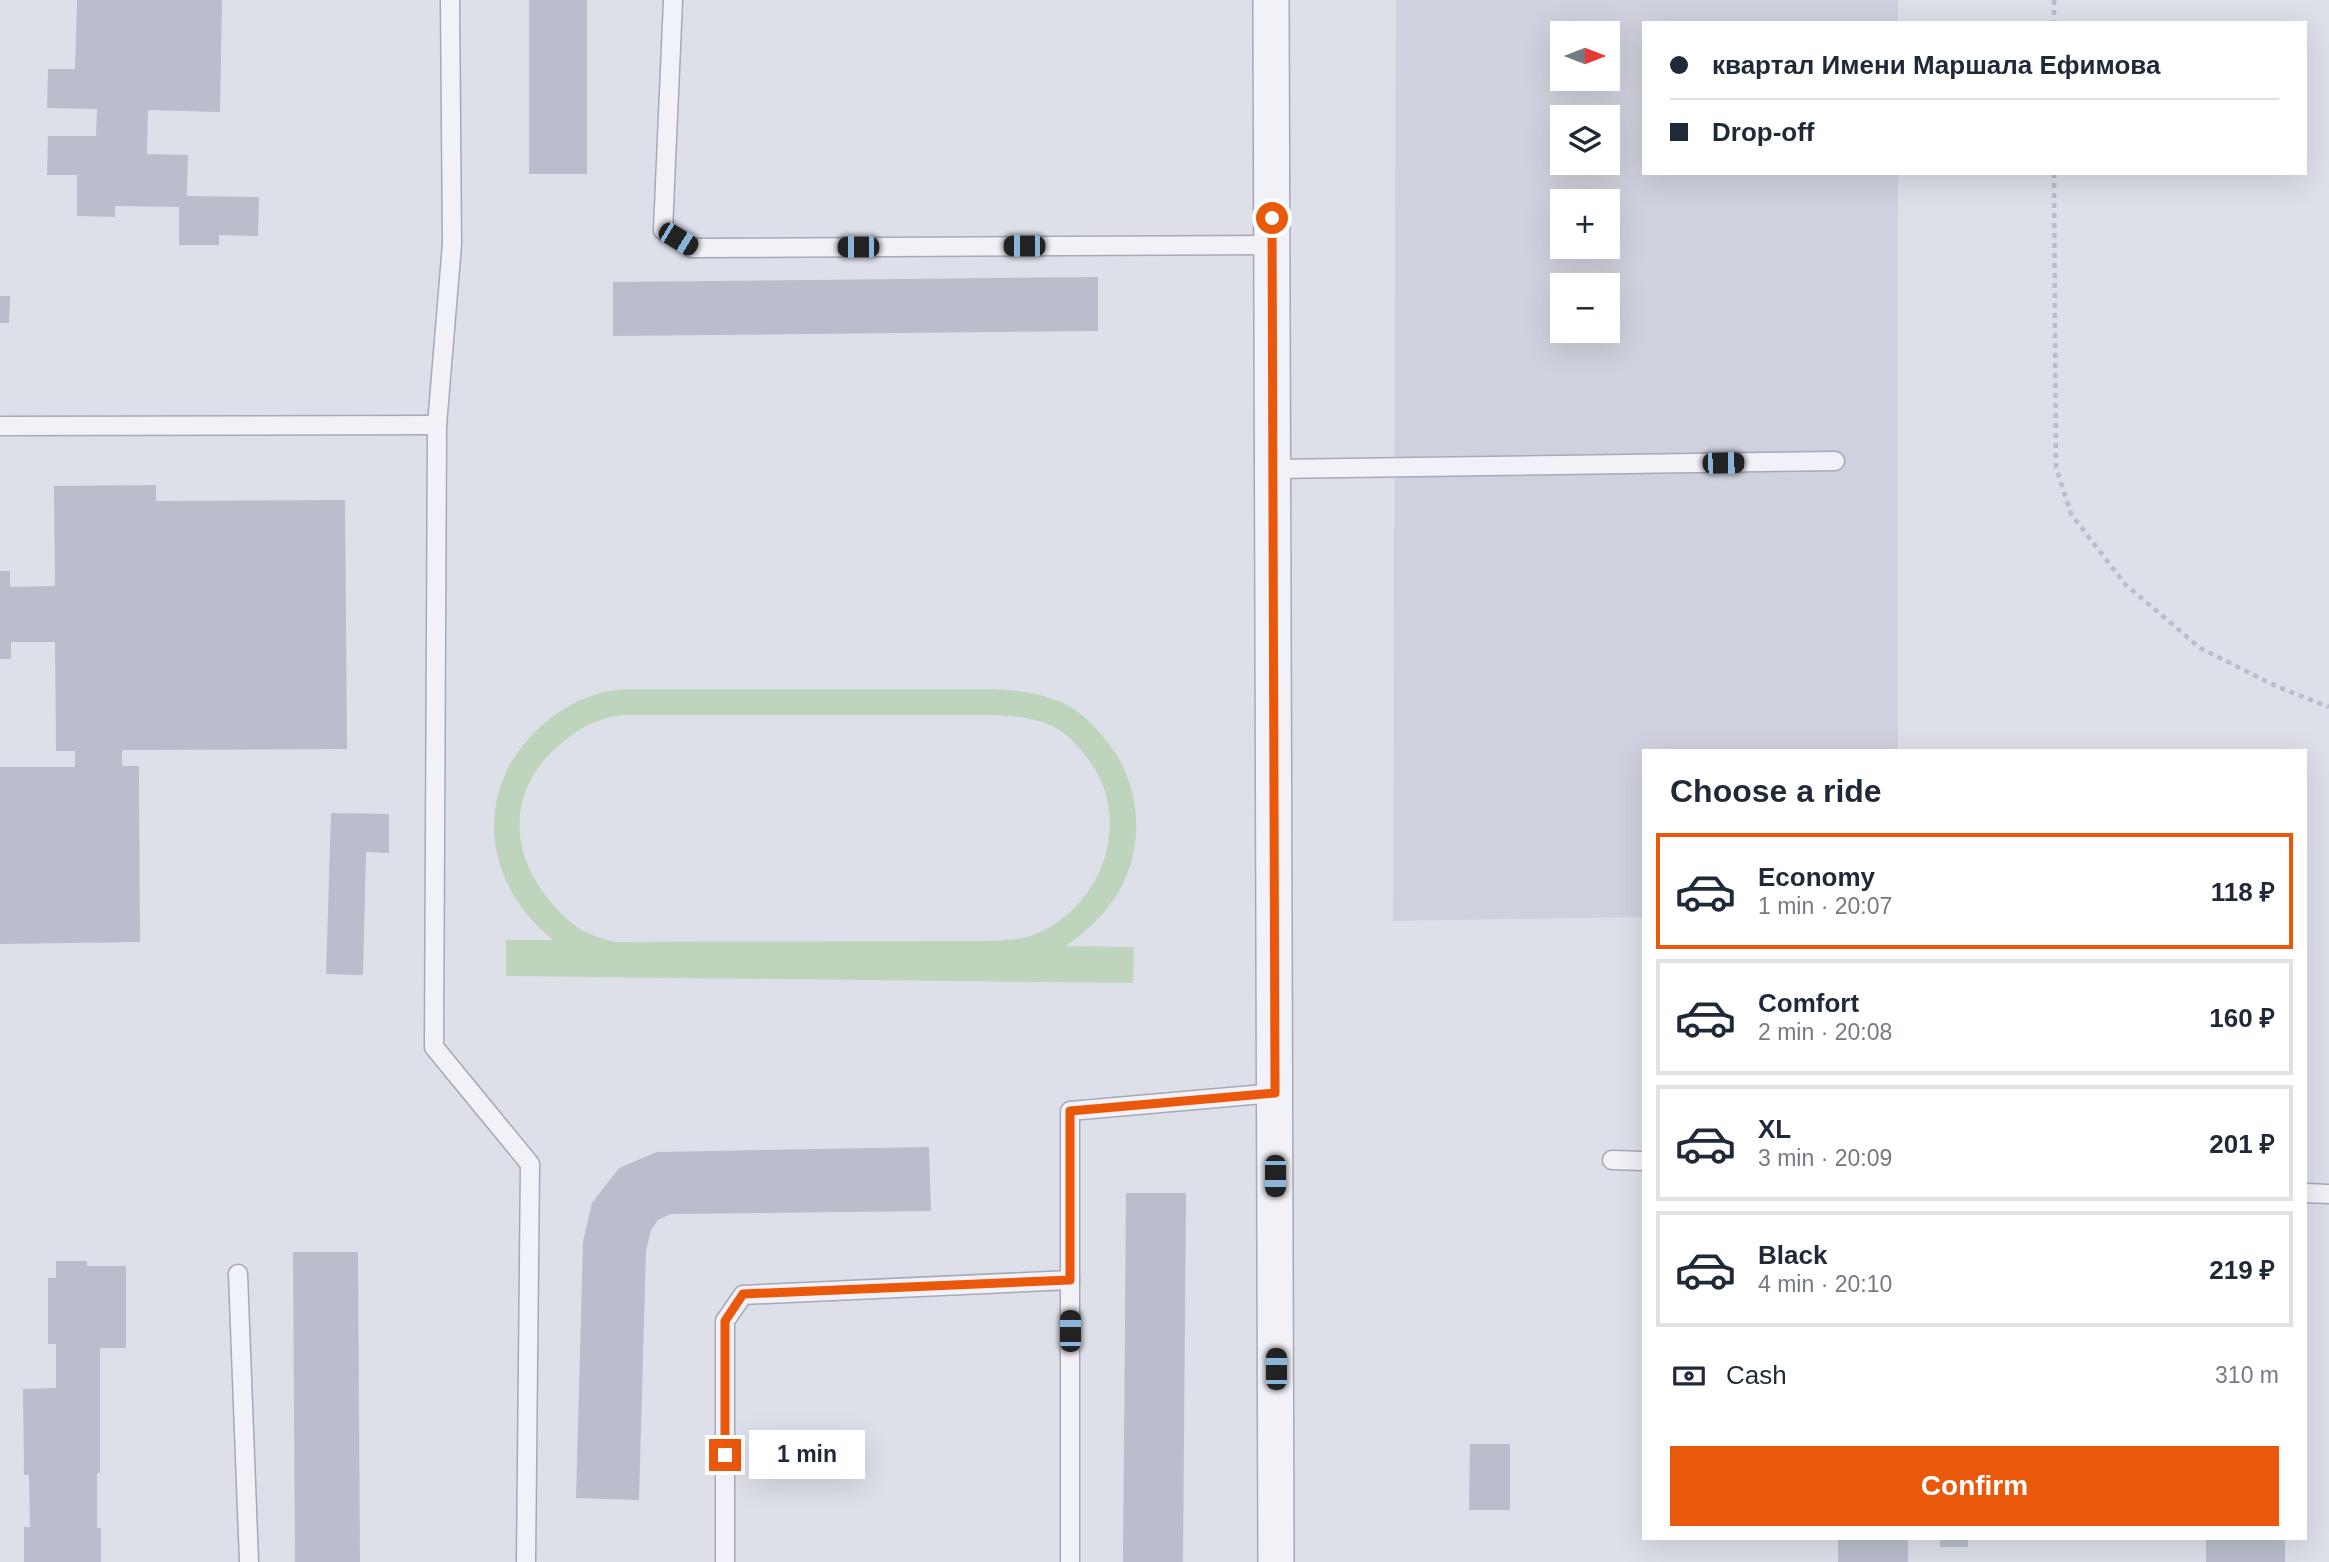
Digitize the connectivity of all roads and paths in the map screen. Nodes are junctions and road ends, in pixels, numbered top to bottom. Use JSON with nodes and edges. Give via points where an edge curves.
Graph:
{"nodes":[{"id":1,"x":450,"y":0,"type":"edge"},
{"id":2,"x":673,"y":0,"type":"edge"},
{"id":3,"x":1271,"y":0,"type":"edge"},
{"id":4,"x":2054,"y":0,"type":"edge"},
{"id":5,"x":2054,"y":21,"type":"edge"},
{"id":6,"x":2054,"y":175,"type":"edge"},
{"id":7,"x":1272,"y":245,"type":"junction"},
{"id":8,"x":437,"y":425,"type":"junction"},
{"id":9,"x":0,"y":426,"type":"edge"},
{"id":10,"x":1835,"y":461,"type":"dead end"},
{"id":11,"x":1273,"y":469,"type":"junction"},
{"id":12,"x":2329,"y":707,"type":"edge"},
{"id":13,"x":1275,"y":1093,"type":"junction"},
{"id":14,"x":1612,"y":1160,"type":"dead end"},
{"id":15,"x":1642,"y":1161,"type":"edge"},
{"id":16,"x":2307,"y":1193,"type":"edge"},
{"id":17,"x":2329,"y":1194,"type":"edge"},
{"id":18,"x":239,"y":1274,"type":"dead end"},
{"id":19,"x":1070,"y":1280,"type":"junction"},
{"id":20,"x":249,"y":1562,"type":"edge"},
{"id":21,"x":526,"y":1562,"type":"edge"},
{"id":22,"x":725,"y":1562,"type":"edge"},
{"id":23,"x":1070,"y":1562,"type":"edge"},
{"id":24,"x":1276,"y":1562,"type":"edge"}],
"edges":[{"from":1,"to":8,"type":"lane","via":[[452,244]]},
{"from":2,"to":7,"type":"lane","via":[[663,230],[692,248]]},
{"from":3,"to":7,"type":"street"},
{"from":4,"to":5,"type":"path"},
{"from":6,"to":12,"type":"path","via":[[2056,467],[2071,514],[2125,584],[2200,648]]},
{"from":7,"to":11,"type":"street"},
{"from":8,"to":9,"type":"lane"},
{"from":8,"to":21,"type":"lane","via":[[435,1047],[530,1164]]},
{"from":10,"to":11,"type":"lane"},
{"from":11,"to":13,"type":"street"},
{"from":13,"to":19,"type":"lane","via":[[1070,1111]]},
{"from":13,"to":24,"type":"street"},
{"from":14,"to":15,"type":"lane"},
{"from":16,"to":17,"type":"lane"},
{"from":18,"to":20,"type":"lane"},
{"from":19,"to":22,"type":"lane","via":[[743,1294],[725,1321]]},
{"from":19,"to":23,"type":"lane"}]}
